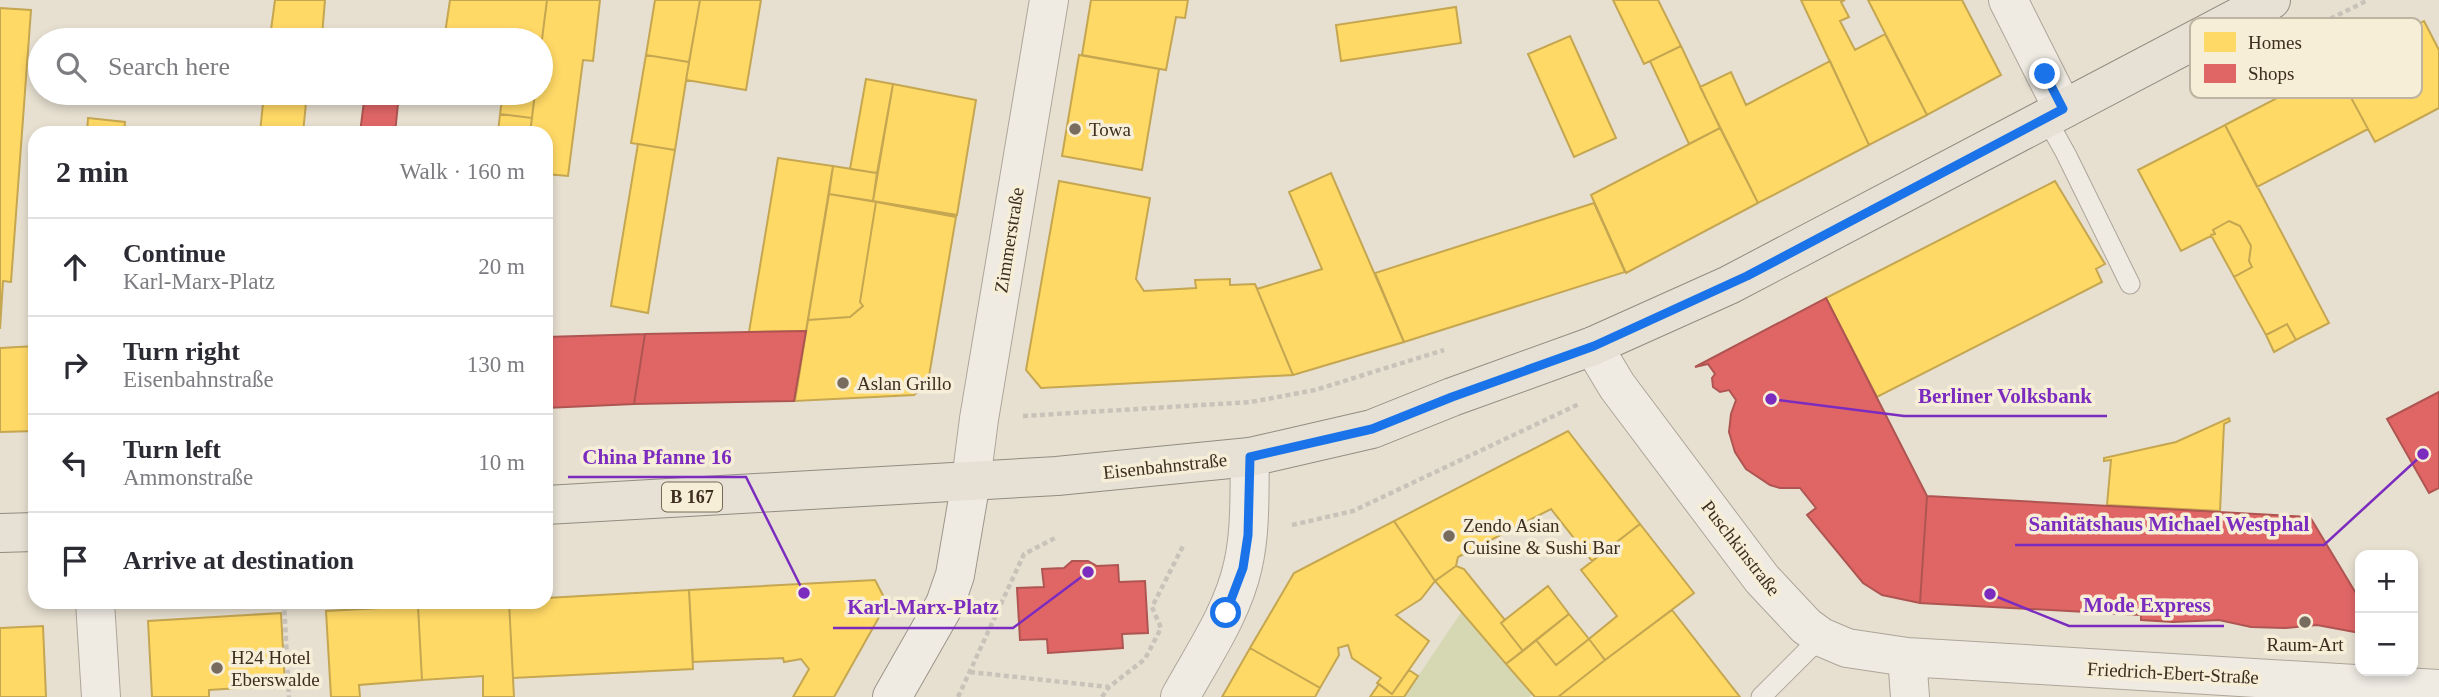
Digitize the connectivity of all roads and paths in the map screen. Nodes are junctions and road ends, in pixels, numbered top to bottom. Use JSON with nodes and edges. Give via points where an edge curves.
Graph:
{"nodes":[{"id":1,"x":1049,"y":0,"type":"edge"},
{"id":2,"x":2008,"y":0,"type":"edge"},
{"id":3,"x":2271,"y":0,"type":"edge"},
{"id":4,"x":2237,"y":18,"type":"edge"},
{"id":5,"x":2190,"y":43,"type":"edge"},
{"id":6,"x":2054,"y":114,"type":"junction"},
{"id":7,"x":2130,"y":284,"type":"dead end"},
{"id":8,"x":1594,"y":346,"type":"junction"},
{"id":9,"x":1450,"y":348,"type":"dead end"},
{"id":10,"x":1617,"y":386,"type":"junction"},
{"id":11,"x":979,"y":419,"type":"junction"},
{"id":12,"x":1250,"y":457,"type":"junction"},
{"id":13,"x":971,"y":481,"type":"junction"},
{"id":14,"x":553,"y":505,"type":"edge"},
{"id":15,"x":28,"y":531,"type":"edge"},
{"id":16,"x":0,"y":533,"type":"edge"},
{"id":17,"x":1248,"y":535,"type":"junction"},
{"id":18,"x":1057,"y":537,"type":"dead end"},
{"id":19,"x":1184,"y":544,"type":"dead end"},
{"id":20,"x":95,"y":609,"type":"edge"},
{"id":21,"x":284,"y":609,"type":"edge"},
{"id":22,"x":1821,"y":636,"type":"junction"},
{"id":23,"x":1907,"y":657,"type":"junction"},
{"id":24,"x":970,"y":672,"type":"junction"},
{"id":25,"x":1109,"y":687,"type":"junction"},
{"id":26,"x":2439,"y":689,"type":"edge"},
{"id":27,"x":101,"y":697,"type":"edge"},
{"id":28,"x":289,"y":697,"type":"edge"},
{"id":29,"x":892,"y":697,"type":"edge"},
{"id":30,"x":958,"y":697,"type":"edge"},
{"id":31,"x":1102,"y":697,"type":"edge"},
{"id":32,"x":1180,"y":697,"type":"edge"},
{"id":33,"x":1761,"y":697,"type":"edge"},
{"id":34,"x":1910,"y":697,"type":"edge"}],
"edges":[{"from":1,"to":11,"type":"street","name":"Zimmerstraße"},
{"from":2,"to":6,"type":"street"},
{"from":3,"to":4,"type":"main road","name":"Eisenbahnstraße","number":"B 167"},
{"from":5,"to":6,"type":"main road","name":"Eisenbahnstraße","number":"B 167"},
{"from":6,"to":7,"type":"lane","via":[[2066,154]]},
{"from":6,"to":8,"type":"main road","name":"Eisenbahnstraße","number":"B 167","via":[[1747,276]]},
{"from":8,"to":10,"type":"street","name":"Puschkinstraße"},
{"from":8,"to":12,"type":"main road","name":"Eisenbahnstraße","number":"B 167","via":[[1372,429]]},
{"from":9,"to":11,"type":"path","via":[[1315,390],[1251,402]]},
{"from":10,"to":17,"type":"path","via":[[1353,511]]},
{"from":10,"to":22,"type":"street","name":"Puschkinstraße","via":[[1762,579]]},
{"from":11,"to":13,"type":"street","name":"Zimmerstraße"},
{"from":12,"to":13,"type":"main road","name":"Eisenbahnstraße","number":"B 167"},
{"from":12,"to":17,"type":"street"},
{"from":13,"to":14,"type":"main road","name":"Eisenbahnstraße","number":"B 167"},
{"from":13,"to":29,"type":"street","name":"Zimmerstraße","via":[[955,575],[945,604]]},
{"from":15,"to":16,"type":"main road"},
{"from":17,"to":32,"type":"street","via":[[1243,568],[1226,613]]},
{"from":18,"to":24,"type":"path","via":[[1024,554]]},
{"from":19,"to":25,"type":"path","via":[[1152,607],[1161,628],[1145,659]]},
{"from":20,"to":27,"type":"street"},
{"from":21,"to":28,"type":"path"},
{"from":22,"to":23,"type":"street","name":"Puschkinstraße","via":[[1847,648]]},
{"from":22,"to":33,"type":"lane"},
{"from":23,"to":26,"type":"street","name":"Friedrich-Ebert-Straße"},
{"from":23,"to":34,"type":"street"},
{"from":24,"to":25,"type":"path"},
{"from":24,"to":30,"type":"path"},
{"from":25,"to":31,"type":"path"}]}
